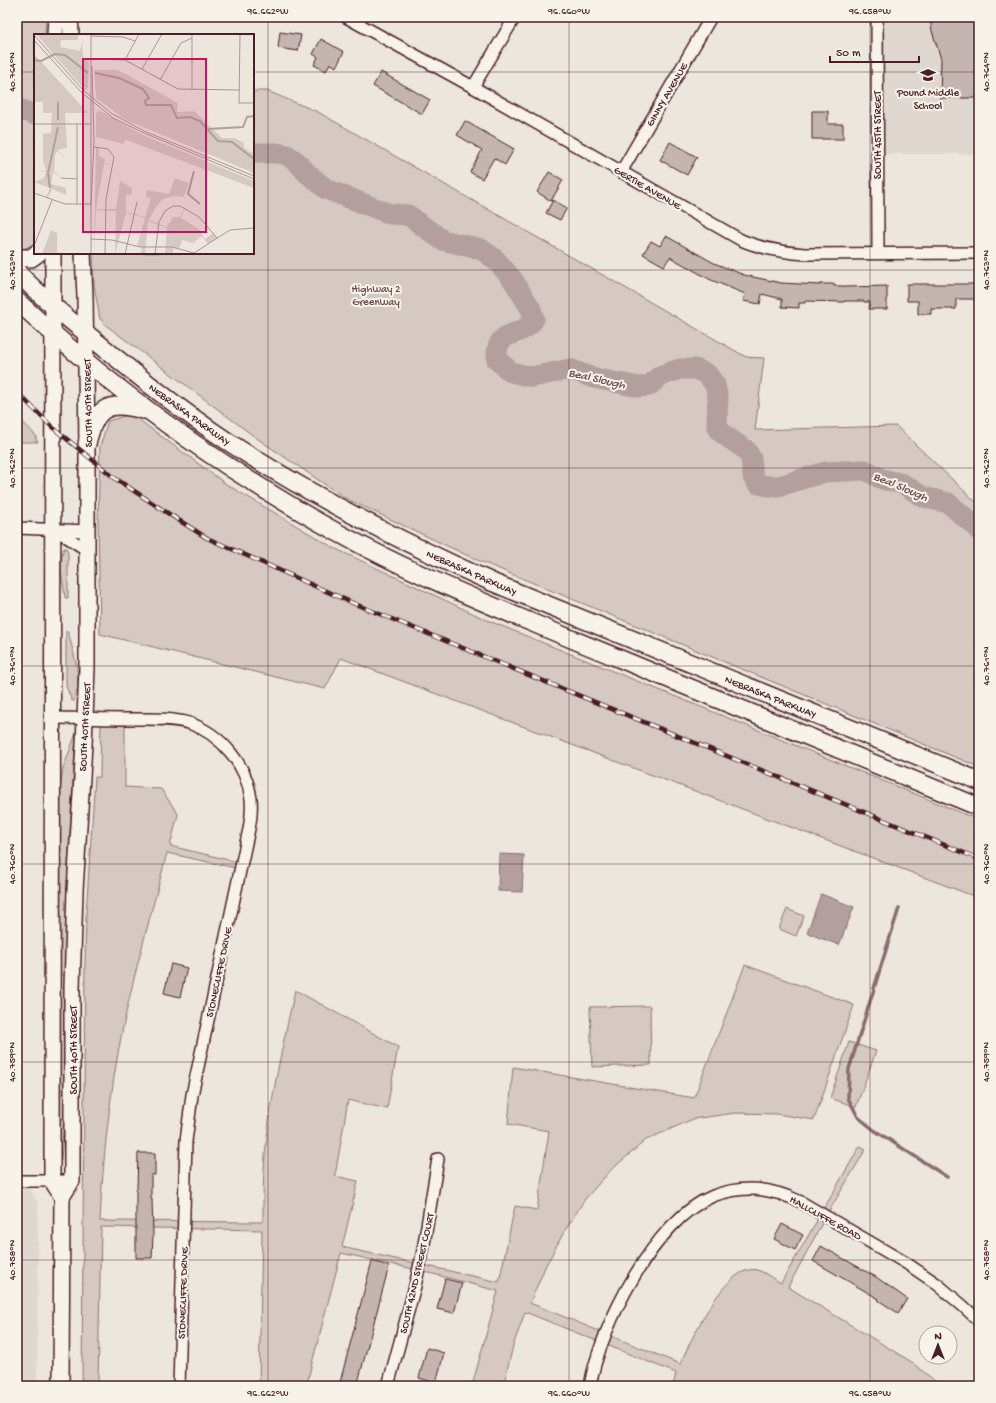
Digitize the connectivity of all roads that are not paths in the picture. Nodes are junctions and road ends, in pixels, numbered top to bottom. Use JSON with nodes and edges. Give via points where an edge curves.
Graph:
{"nodes":[{"id":1,"x":56,"y":17,"type":"edge"},
{"id":2,"x":70,"y":17,"type":"edge"},
{"id":3,"x":346,"y":17,"type":"edge"},
{"id":4,"x":514,"y":17,"type":"edge"},
{"id":5,"x":711,"y":17,"type":"edge"},
{"id":6,"x":877,"y":17,"type":"edge"},
{"id":7,"x":56,"y":34,"type":"edge"},
{"id":8,"x":71,"y":34,"type":"edge"},
{"id":9,"x":473,"y":87,"type":"junction"},
{"id":10,"x":621,"y":172,"type":"junction"},
{"id":11,"x":878,"y":253,"type":"junction"},
{"id":12,"x":979,"y":253,"type":"edge"},
{"id":13,"x":37,"y":254,"type":"edge"},
{"id":14,"x":53,"y":254,"type":"edge"},
{"id":15,"x":83,"y":254,"type":"edge"},
{"id":16,"x":17,"y":258,"type":"edge"},
{"id":17,"x":17,"y":272,"type":"edge"},
{"id":18,"x":17,"y":301,"type":"edge"},
{"id":19,"x":53,"y":305,"type":"junction"},
{"id":20,"x":86,"y":333,"type":"junction"},
{"id":21,"x":52,"y":334,"type":"junction"},
{"id":22,"x":86,"y":361,"type":"junction"},
{"id":23,"x":157,"y":416,"type":"junction"},
{"id":24,"x":87,"y":444,"type":"junction"},
{"id":25,"x":17,"y":528,"type":"edge"},
{"id":26,"x":53,"y":529,"type":"junction"},
{"id":27,"x":87,"y":531,"type":"junction"},
{"id":28,"x":87,"y":550,"type":"junction"},
{"id":29,"x":52,"y":718,"type":"junction"},
{"id":30,"x":85,"y":718,"type":"junction"},
{"id":31,"x":979,"y":781,"type":"edge"},
{"id":32,"x":979,"y":807,"type":"edge"},
{"id":33,"x":438,"y":1160,"type":"dead end"},
{"id":34,"x":17,"y":1181,"type":"edge"},
{"id":35,"x":52,"y":1181,"type":"junction"},
{"id":36,"x":72,"y":1181,"type":"junction"},
{"id":37,"x":62,"y":1197,"type":"junction"},
{"id":38,"x":979,"y":1321,"type":"edge"},
{"id":39,"x":61,"y":1386,"type":"edge"},
{"id":40,"x":179,"y":1386,"type":"edge"},
{"id":41,"x":388,"y":1386,"type":"edge"},
{"id":42,"x":590,"y":1386,"type":"edge"}],
"edges":[{"from":1,"to":7,"type":"main road"},
{"from":2,"to":8,"type":"main road"},
{"from":3,"to":9,"type":"street","name":"GERTIE AVENUE"},
{"from":4,"to":9,"type":"street"},
{"from":5,"to":10,"type":"street","name":"GINNY AVENUE"},
{"from":6,"to":11,"type":"street","name":"SOUTH 45TH STREET"},
{"from":9,"to":10,"type":"street","name":"GERTIE AVENUE"},
{"from":10,"to":11,"type":"street","name":"GERTIE AVENUE","via":[[755,246],[805,254]]},
{"from":11,"to":12,"type":"street","name":"GERTIE AVENUE"},
{"from":13,"to":16,"type":"main road","via":[[31,258]]},
{"from":14,"to":19,"type":"main road","name":"SOUTH 40TH STREET"},
{"from":15,"to":20,"type":"main road","name":"SOUTH 40TH STREET"},
{"from":17,"to":19,"type":"main road","name":"NEBRASKA PARKWAY"},
{"from":18,"to":21,"type":"main road","name":"NEBRASKA PARKWAY"},
{"from":19,"to":20,"type":"main road","name":"NEBRASKA PARKWAY"},
{"from":19,"to":21,"type":"main road","name":"SOUTH 40TH STREET"},
{"from":20,"to":22,"type":"main road","name":"SOUTH 40TH STREET"},
{"from":20,"to":31,"type":"main road","name":"NEBRASKA PARKWAY","via":[[120,362],[226,441],[385,532],[494,583]]},
{"from":21,"to":22,"type":"main road","name":"NEBRASKA PARKWAY"},
{"from":21,"to":26,"type":"main road","name":"SOUTH 40TH STREET"},
{"from":22,"to":23,"type":"main road","name":"NEBRASKA PARKWAY"},
{"from":22,"to":24,"type":"main road","name":"SOUTH 40TH STREET"},
{"from":23,"to":24,"type":"main road","via":[[128,406],[111,407],[96,418]]},
{"from":23,"to":32,"type":"main road","name":"NEBRASKA PARKWAY","via":[[244,478],[367,548],[488,605]]},
{"from":24,"to":27,"type":"main road","name":"SOUTH 40TH STREET"},
{"from":25,"to":26,"type":"street"},
{"from":26,"to":27,"type":"street"},
{"from":26,"to":28,"type":"street"},
{"from":26,"to":29,"type":"main road","name":"SOUTH 40TH STREET"},
{"from":27,"to":28,"type":"main road","name":"SOUTH 40TH STREET"},
{"from":28,"to":30,"type":"main road","name":"SOUTH 40TH STREET"},
{"from":29,"to":30,"type":"street","name":"STONECLIFFE DRIVE"},
{"from":29,"to":35,"type":"main road","name":"SOUTH 40TH STREET"},
{"from":30,"to":36,"type":"main road","name":"SOUTH 40TH STREET","via":[[72,987]]},
{"from":30,"to":40,"type":"street","name":"STONECLIFFE DRIVE","via":[[163,719],[188,723],[202,729],[226,746],[235,758],[243,771],[251,799],[249,829],[192,1095],[186,1141]]},
{"from":33,"to":41,"type":"street","name":"SOUTH 42ND STREET COURT","via":[[423,1250]]},
{"from":34,"to":35,"type":"street"},
{"from":35,"to":36,"type":"street"},
{"from":35,"to":37,"type":"main road"},
{"from":36,"to":37,"type":"main road"},
{"from":37,"to":39,"type":"main road"},
{"from":38,"to":42,"type":"street","name":"HALLCLIFFE ROAD","via":[[937,1284],[906,1263],[801,1202],[784,1194],[766,1190],[730,1190],[696,1204],[663,1236],[642,1263],[610,1322]]}]}
